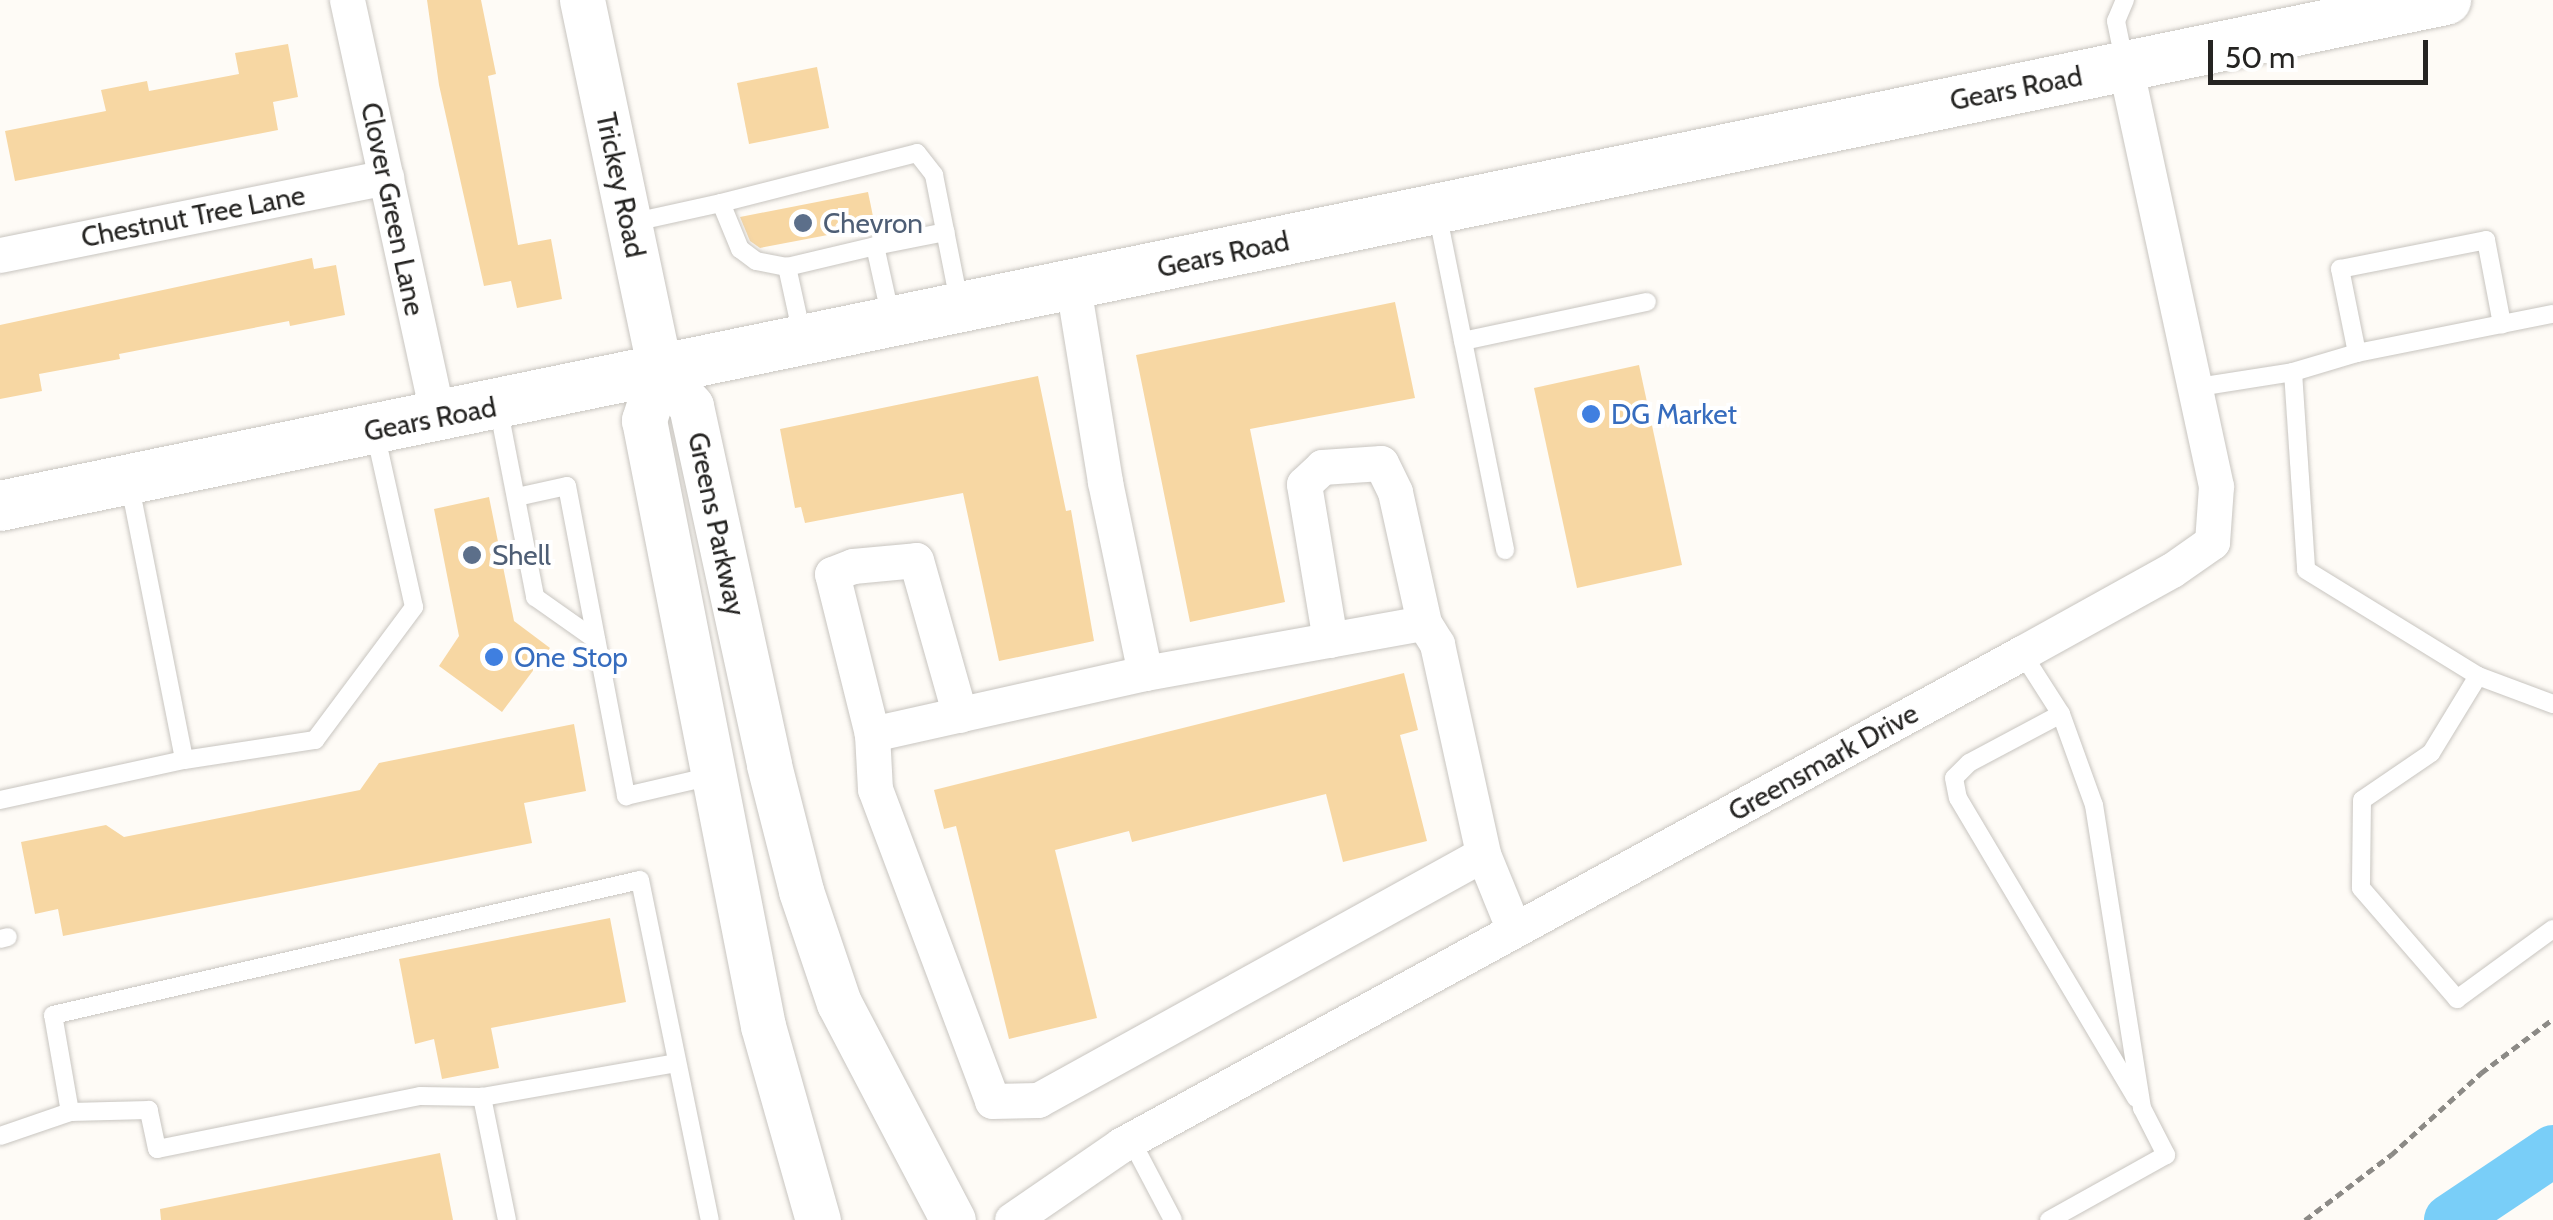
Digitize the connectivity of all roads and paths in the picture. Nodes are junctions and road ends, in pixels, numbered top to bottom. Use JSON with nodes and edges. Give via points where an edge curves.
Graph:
{"nodes":[{"id":1,"x":347,"y":0,"type":"edge"},
{"id":2,"x":582,"y":0,"type":"edge"},
{"id":3,"x":2125,"y":0,"type":"edge"},
{"id":4,"x":2446,"y":0,"type":"edge"},
{"id":5,"x":2370,"y":8,"type":"edge"},
{"id":6,"x":2125,"y":66,"type":"junction"},
{"id":7,"x":386,"y":177,"type":"junction"},
{"id":8,"x":721,"y":202,"type":"junction"},
{"id":9,"x":1436,"y":208,"type":"junction"},
{"id":10,"x":629,"y":224,"type":"junction"},
{"id":11,"x":946,"y":232,"type":"junction"},
{"id":12,"x":874,"y":246,"type":"junction"},
{"id":13,"x":0,"y":255,"type":"edge"},
{"id":14,"x":787,"y":267,"type":"junction"},
{"id":15,"x":1073,"y":286,"type":"junction"},
{"id":16,"x":1647,"y":302,"type":"dead end"},
{"id":17,"x":961,"y":309,"type":"junction"},
{"id":18,"x":2553,"y":314,"type":"edge"},
{"id":19,"x":892,"y":324,"type":"junction"},
{"id":20,"x":2502,"y":324,"type":"junction"},
{"id":21,"x":803,"y":341,"type":"junction"},
{"id":22,"x":1463,"y":341,"type":"junction"},
{"id":23,"x":2357,"y":353,"type":"junction"},
{"id":24,"x":660,"y":370,"type":"junction"},
{"id":25,"x":2293,"y":372,"type":"junction"},
{"id":26,"x":2192,"y":388,"type":"junction"},
{"id":27,"x":498,"y":406,"type":"junction"},
{"id":28,"x":438,"y":417,"type":"junction"},
{"id":29,"x":374,"y":430,"type":"junction"},
{"id":30,"x":128,"y":480,"type":"junction"},
{"id":31,"x":517,"y":498,"type":"junction"},
{"id":32,"x":0,"y":506,"type":"edge"},
{"id":33,"x":1505,"y":550,"type":"dead end"},
{"id":34,"x":1424,"y":623,"type":"junction"},
{"id":35,"x":596,"y":640,"type":"junction"},
{"id":36,"x":1330,"y":640,"type":"junction"},
{"id":37,"x":2022,"y":654,"type":"junction"},
{"id":38,"x":1145,"y":673,"type":"junction"},
{"id":39,"x":2478,"y":676,"type":"junction"},
{"id":40,"x":2553,"y":704,"type":"edge"},
{"id":41,"x":960,"y":714,"type":"junction"},
{"id":42,"x":2061,"y":714,"type":"junction"},
{"id":43,"x":872,"y":734,"type":"junction"},
{"id":44,"x":184,"y":760,"type":"junction"},
{"id":45,"x":769,"y":765,"type":"junction"},
{"id":46,"x":715,"y":776,"type":"junction"},
{"id":47,"x":0,"y":800,"type":"edge"},
{"id":48,"x":1483,"y":854,"type":"junction"},
{"id":49,"x":1514,"y":930,"type":"junction"},
{"id":50,"x":2553,"y":930,"type":"edge"},
{"id":51,"x":2553,"y":1018,"type":"edge"},
{"id":52,"x":678,"y":1064,"type":"junction"},
{"id":53,"x":482,"y":1096,"type":"junction"},
{"id":54,"x":2142,"y":1108,"type":"junction"},
{"id":55,"x":70,"y":1112,"type":"junction"},
{"id":56,"x":0,"y":1136,"type":"edge"},
{"id":57,"x":1131,"y":1140,"type":"junction"},
{"id":58,"x":507,"y":1220,"type":"edge"},
{"id":59,"x":710,"y":1220,"type":"edge"},
{"id":60,"x":818,"y":1220,"type":"edge"},
{"id":61,"x":953,"y":1220,"type":"edge"},
{"id":62,"x":1012,"y":1220,"type":"edge"},
{"id":63,"x":1173,"y":1220,"type":"edge"},
{"id":64,"x":2049,"y":1220,"type":"edge"},
{"id":65,"x":2305,"y":1220,"type":"edge"}],
"edges":[{"from":1,"to":7,"type":"street","name":"Clover Green Lane"},
{"from":2,"to":10,"type":"street","name":"Trickey Road"},
{"from":3,"to":6,"type":"lane","via":[[2116,21]]},
{"from":4,"to":5,"type":"main road","name":"Gears Road"},
{"from":5,"to":6,"type":"main road","name":"Gears Road"},
{"from":6,"to":9,"type":"main road","name":"Gears Road"},
{"from":6,"to":26,"type":"street","name":"Greensmark Drive"},
{"from":7,"to":13,"type":"street","name":"Chestnut Tree Lane"},
{"from":7,"to":28,"type":"street","name":"Clover Green Lane"},
{"from":8,"to":10,"type":"lane"},
{"from":8,"to":11,"type":"lane","via":[[917,152],[934,175]]},
{"from":8,"to":14,"type":"lane","via":[[740,250]]},
{"from":9,"to":15,"type":"main road","name":"Gears Road"},
{"from":9,"to":22,"type":"lane"},
{"from":10,"to":24,"type":"street","name":"Trickey Road"},
{"from":11,"to":12,"type":"lane"},
{"from":11,"to":17,"type":"lane"},
{"from":12,"to":14,"type":"lane"},
{"from":12,"to":19,"type":"lane"},
{"from":14,"to":21,"type":"lane"},
{"from":15,"to":17,"type":"main road","name":"Gears Road"},
{"from":15,"to":38,"type":"street"},
{"from":16,"to":22,"type":"lane"},
{"from":17,"to":19,"type":"main road","name":"Gears Road"},
{"from":18,"to":20,"type":"lane"},
{"from":19,"to":21,"type":"main road","name":"Gears Road"},
{"from":20,"to":23,"type":"lane"},
{"from":20,"to":23,"type":"lane","via":[[2486,240],[2340,270]]},
{"from":21,"to":24,"type":"main road","name":"Gears Road"},
{"from":22,"to":33,"type":"lane"},
{"from":23,"to":25,"type":"lane"},
{"from":24,"to":27,"type":"main road","name":"Gears Road"},
{"from":24,"to":45,"type":"street","name":"Greens Parkway","via":[[691,406]]},
{"from":24,"to":46,"type":"street","name":"Greens Parkway","via":[[644,420]]},
{"from":25,"to":26,"type":"lane"},
{"from":25,"to":39,"type":"lane","via":[[2306,570]]},
{"from":26,"to":37,"type":"street","name":"Greensmark Drive","via":[[2216,486],[2212,542]]},
{"from":27,"to":28,"type":"main road","name":"Gears Road"},
{"from":27,"to":31,"type":"lane"},
{"from":28,"to":29,"type":"main road","name":"Gears Road"},
{"from":29,"to":30,"type":"main road","name":"Gears Road"},
{"from":29,"to":44,"type":"lane","via":[[414,607],[316,740]]},
{"from":30,"to":32,"type":"main road","name":"Gears Road"},
{"from":30,"to":44,"type":"lane"},
{"from":31,"to":35,"type":"lane","via":[[535,597]]},
{"from":31,"to":35,"type":"lane","via":[[567,486]]},
{"from":34,"to":36,"type":"street"},
{"from":34,"to":36,"type":"street","via":[[1395,492],[1381,463],[1322,467],[1304,484]]},
{"from":34,"to":48,"type":"street","via":[[1437,644]]},
{"from":35,"to":46,"type":"lane","via":[[626,796]]},
{"from":36,"to":38,"type":"street"},
{"from":37,"to":42,"type":"lane"},
{"from":37,"to":49,"type":"street","name":"Greensmark Drive"},
{"from":38,"to":41,"type":"street"},
{"from":39,"to":40,"type":"lane"},
{"from":39,"to":50,"type":"lane","via":[[2431,753],[2362,800],[2361,888],[2456,999]]},
{"from":41,"to":43,"type":"street"},
{"from":41,"to":43,"type":"street","via":[[916,560],[853,566],[832,574]]},
{"from":42,"to":54,"type":"lane","via":[[2094,805]]},
{"from":42,"to":54,"type":"lane","via":[[1970,763],[1954,778],[1958,798]]},
{"from":43,"to":48,"type":"street","via":[[875,789],[992,1101],[1038,1100]]},
{"from":44,"to":47,"type":"lane"},
{"from":45,"to":46,"type":"street"},
{"from":45,"to":61,"type":"street","name":"Greens Parkway","via":[[839,1003]]},
{"from":46,"to":60,"type":"street","name":"Greens Parkway","via":[[764,1026]]},
{"from":48,"to":49,"type":"street"},
{"from":49,"to":57,"type":"street","name":"Greensmark Drive"},
{"from":51,"to":65,"type":"path"},
{"from":52,"to":53,"type":"lane"},
{"from":52,"to":55,"type":"lane","via":[[640,880],[52,1016]]},
{"from":52,"to":59,"type":"lane"},
{"from":53,"to":55,"type":"lane","via":[[420,1096],[157,1149],[149,1110]]},
{"from":53,"to":58,"type":"lane"},
{"from":54,"to":64,"type":"lane","via":[[2166,1154]]},
{"from":55,"to":56,"type":"lane"},
{"from":57,"to":62,"type":"street","name":"Greensmark Drive"},
{"from":57,"to":63,"type":"lane"}]}
